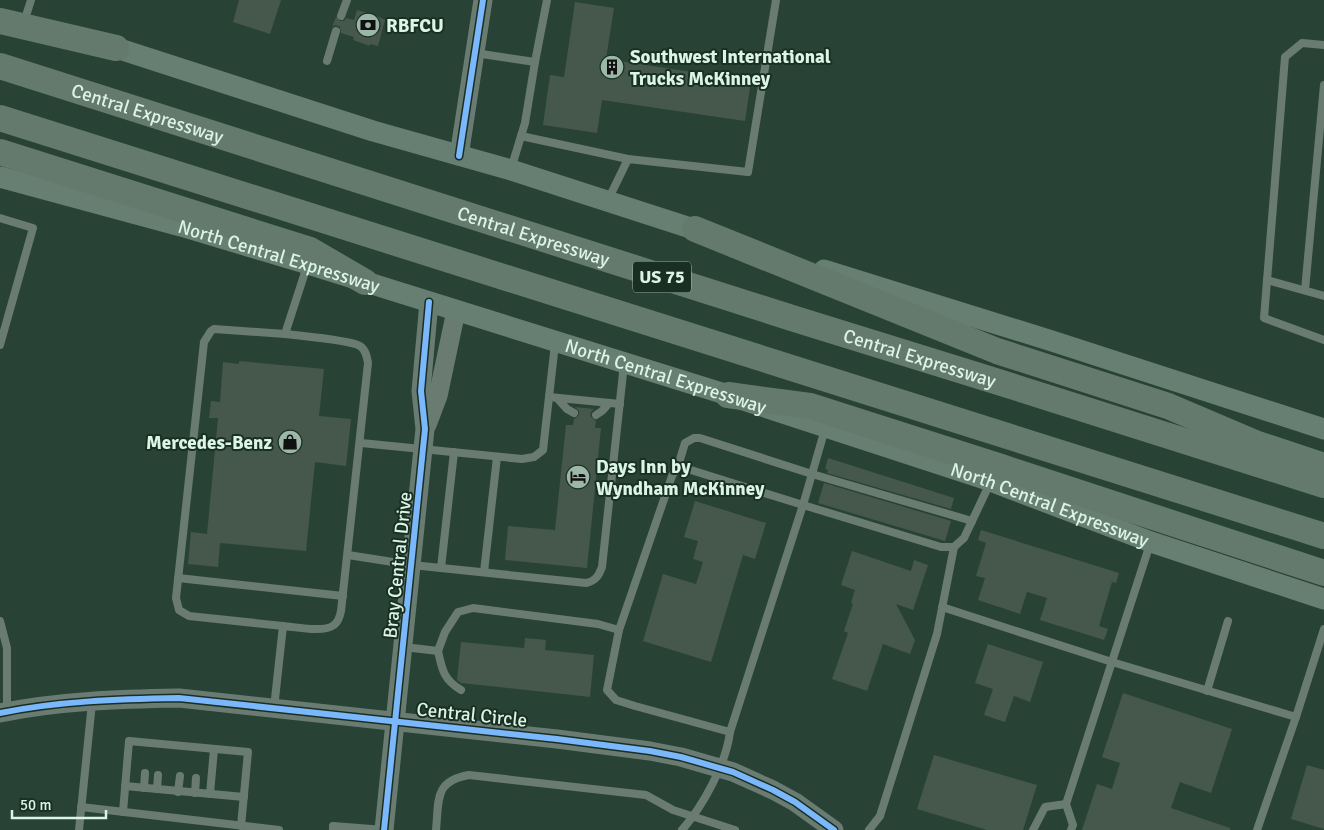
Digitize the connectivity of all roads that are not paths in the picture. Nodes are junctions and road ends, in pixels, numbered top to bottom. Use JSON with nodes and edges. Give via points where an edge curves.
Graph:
{"nodes":[{"id":1,"x":347,"y":0,"type":"edge"},
{"id":2,"x":483,"y":0,"type":"edge"},
{"id":3,"x":547,"y":0,"type":"edge"},
{"id":4,"x":776,"y":0,"type":"edge"},
{"id":5,"x":0,"y":11,"type":"edge"},
{"id":6,"x":19,"y":13,"type":"edge"},
{"id":7,"x":341,"y":16,"type":"dead end"},
{"id":8,"x":336,"y":32,"type":"dead end"},
{"id":9,"x":1324,"y":45,"type":"edge"},
{"id":10,"x":116,"y":48,"type":"joint"},
{"id":11,"x":475,"y":53,"type":"junction"},
{"id":12,"x":327,"y":61,"type":"dead end"},
{"id":13,"x":535,"y":62,"type":"junction"},
{"id":14,"x":0,"y":66,"type":"edge"},
{"id":15,"x":1324,"y":85,"type":"edge"},
{"id":16,"x":0,"y":118,"type":"edge"},
{"id":17,"x":521,"y":136,"type":"junction"},
{"id":18,"x":0,"y":152,"type":"edge"},
{"id":19,"x":459,"y":156,"type":"junction"},
{"id":20,"x":628,"y":159,"type":"junction"},
{"id":21,"x":510,"y":170,"type":"junction"},
{"id":22,"x":0,"y":177,"type":"edge"},
{"id":23,"x":608,"y":202,"type":"junction"},
{"id":24,"x":0,"y":218,"type":"edge"},
{"id":25,"x":695,"y":229,"type":"junction"},
{"id":26,"x":308,"y":264,"type":"junction"},
{"id":27,"x":1267,"y":280,"type":"junction"},
{"id":28,"x":365,"y":282,"type":"junction"},
{"id":29,"x":1305,"y":290,"type":"junction"},
{"id":30,"x":1324,"y":296,"type":"edge"},
{"id":31,"x":429,"y":302,"type":"junction"},
{"id":32,"x":456,"y":311,"type":"junction"},
{"id":33,"x":3,"y":326,"type":"edge"},
{"id":34,"x":285,"y":334,"type":"junction"},
{"id":35,"x":1324,"y":340,"type":"edge"},
{"id":36,"x":555,"y":342,"type":"junction"},
{"id":37,"x":0,"y":344,"type":"edge"},
{"id":38,"x":624,"y":364,"type":"junction"},
{"id":39,"x":728,"y":395,"type":"junction"},
{"id":40,"x":553,"y":398,"type":"junction"},
{"id":41,"x":609,"y":403,"type":"junction"},
{"id":42,"x":620,"y":404,"type":"junction"},
{"id":43,"x":574,"y":414,"type":"dead end"},
{"id":44,"x":596,"y":415,"type":"dead end"},
{"id":45,"x":826,"y":427,"type":"junction"},
{"id":46,"x":425,"y":429,"type":"junction"},
{"id":47,"x":1324,"y":429,"type":"edge"},
{"id":48,"x":361,"y":443,"type":"junction"},
{"id":49,"x":423,"y":448,"type":"junction"},
{"id":50,"x":454,"y":452,"type":"junction"},
{"id":51,"x":497,"y":456,"type":"junction"},
{"id":52,"x":678,"y":466,"type":"junction"},
{"id":53,"x":1324,"y":466,"type":"edge"},
{"id":54,"x":812,"y":474,"type":"junction"},
{"id":55,"x":990,"y":481,"type":"junction"},
{"id":56,"x":1324,"y":485,"type":"edge"},
{"id":57,"x":803,"y":505,"type":"junction"},
{"id":58,"x":972,"y":520,"type":"junction"},
{"id":59,"x":1324,"y":536,"type":"edge"},
{"id":60,"x":1151,"y":542,"type":"junction"},
{"id":61,"x":954,"y":547,"type":"junction"},
{"id":62,"x":348,"y":555,"type":"junction"},
{"id":63,"x":412,"y":565,"type":"junction"},
{"id":64,"x":441,"y":568,"type":"junction"},
{"id":65,"x":484,"y":572,"type":"junction"},
{"id":66,"x":1324,"y":573,"type":"edge"},
{"id":67,"x":178,"y":578,"type":"junction"},
{"id":68,"x":343,"y":596,"type":"junction"},
{"id":69,"x":1324,"y":599,"type":"edge"},
{"id":70,"x":942,"y":607,"type":"junction"},
{"id":71,"x":1228,"y":620,"type":"dead end"},
{"id":72,"x":0,"y":621,"type":"edge"},
{"id":73,"x":283,"y":626,"type":"junction"},
{"id":74,"x":619,"y":630,"type":"junction"},
{"id":75,"x":1324,"y":630,"type":"edge"},
{"id":76,"x":404,"y":647,"type":"junction"},
{"id":77,"x":438,"y":651,"type":"junction"},
{"id":78,"x":1112,"y":662,"type":"junction"},
{"id":79,"x":3,"y":667,"type":"edge"},
{"id":80,"x":461,"y":690,"type":"dead end"},
{"id":81,"x":1207,"y":691,"type":"junction"},
{"id":82,"x":92,"y":701,"type":"junction"},
{"id":83,"x":274,"y":708,"type":"junction"},
{"id":84,"x":3,"y":712,"type":"edge"},
{"id":85,"x":1296,"y":717,"type":"junction"},
{"id":86,"x":397,"y":721,"type":"junction"},
{"id":87,"x":730,"y":732,"type":"junction"},
{"id":88,"x":199,"y":747,"type":"junction"},
{"id":89,"x":214,"y":749,"type":"junction"},
{"id":90,"x":198,"y":756,"type":"dead end"},
{"id":91,"x":720,"y":768,"type":"junction"},
{"id":92,"x":146,"y":773,"type":"dead end"},
{"id":93,"x":158,"y":775,"type":"dead end"},
{"id":94,"x":180,"y":776,"type":"dead end"},
{"id":95,"x":196,"y":778,"type":"dead end"},
{"id":96,"x":125,"y":786,"type":"junction"},
{"id":97,"x":144,"y":788,"type":"junction"},
{"id":98,"x":157,"y":789,"type":"junction"},
{"id":99,"x":178,"y":792,"type":"junction"},
{"id":100,"x":195,"y":793,"type":"junction"},
{"id":101,"x":210,"y":794,"type":"junction"},
{"id":102,"x":244,"y":797,"type":"junction"},
{"id":103,"x":1066,"y":804,"type":"junction"},
{"id":104,"x":81,"y":807,"type":"junction"},
{"id":105,"x":123,"y":812,"type":"junction"},
{"id":106,"x":694,"y":816,"type":"junction"},
{"id":107,"x":241,"y":826,"type":"junction"},
{"id":108,"x":716,"y":827,"type":"edge"},
{"id":109,"x":79,"y":830,"type":"edge"},
{"id":110,"x":279,"y":830,"type":"edge"},
{"id":111,"x":333,"y":830,"type":"edge"},
{"id":112,"x":384,"y":830,"type":"edge"},
{"id":113,"x":436,"y":830,"type":"edge"},
{"id":114,"x":682,"y":830,"type":"edge"},
{"id":115,"x":735,"y":830,"type":"edge"},
{"id":116,"x":834,"y":830,"type":"edge"},
{"id":117,"x":868,"y":830,"type":"edge"},
{"id":118,"x":1033,"y":830,"type":"edge"},
{"id":119,"x":1071,"y":830,"type":"edge"},
{"id":120,"x":1257,"y":830,"type":"edge"}],
"edges":[{"from":1,"to":7,"type":"lane"},
{"from":2,"to":11,"type":"street"},
{"from":3,"to":13,"type":"lane"},
{"from":4,"to":20,"type":"lane","via":[[748,172]]},
{"from":5,"to":6,"type":"main road"},
{"from":6,"to":10,"type":"highway"},
{"from":8,"to":12,"type":"lane"},
{"from":9,"to":27,"type":"lane","via":[[1302,42],[1285,57]]},
{"from":10,"to":19,"type":"main road"},
{"from":11,"to":13,"type":"lane"},
{"from":11,"to":19,"type":"street"},
{"from":13,"to":17,"type":"lane"},
{"from":14,"to":56,"type":"highway","name":"Central Expressway","number":"US 75"},
{"from":15,"to":29,"type":"lane"},
{"from":16,"to":59,"type":"highway","number":"US 75"},
{"from":17,"to":20,"type":"lane"},
{"from":17,"to":21,"type":"lane"},
{"from":18,"to":28,"type":"highway","via":[[310,250]]},
{"from":19,"to":21,"type":"main road"},
{"from":20,"to":23,"type":"lane"},
{"from":21,"to":23,"type":"main road"},
{"from":22,"to":26,"type":"main road","name":"North Central Expressway"},
{"from":23,"to":25,"type":"main road"},
{"from":24,"to":33,"type":"lane","via":[[33,228]]},
{"from":25,"to":47,"type":"main road"},
{"from":25,"to":53,"type":"highway","via":[[996,350],[1168,406],[1254,443]]},
{"from":26,"to":28,"type":"main road","name":"North Central Expressway"},
{"from":26,"to":34,"type":"lane"},
{"from":27,"to":29,"type":"lane"},
{"from":27,"to":35,"type":"lane","via":[[1264,318]]},
{"from":28,"to":31,"type":"main road","name":"North Central Expressway"},
{"from":29,"to":30,"type":"lane"},
{"from":31,"to":32,"type":"main road","name":"North Central Expressway"},
{"from":31,"to":46,"type":"street","name":"Bray Central Drive","via":[[421,391]]},
{"from":32,"to":36,"type":"main road","name":"North Central Expressway"},
{"from":32,"to":46,"type":"street","name":"Bray Central Drive","via":[[438,396]]},
{"from":33,"to":37,"type":"lane"},
{"from":34,"to":48,"type":"lane","via":[[350,343],[366,352],[368,363]]},
{"from":34,"to":67,"type":"lane","via":[[214,329],[206,336]]},
{"from":36,"to":38,"type":"main road","name":"North Central Expressway"},
{"from":36,"to":40,"type":"lane"},
{"from":38,"to":39,"type":"main road","name":"North Central Expressway"},
{"from":38,"to":42,"type":"lane"},
{"from":39,"to":45,"type":"main road","name":"North Central Expressway"},
{"from":39,"to":66,"type":"highway","via":[[810,406]]},
{"from":40,"to":41,"type":"lane"},
{"from":40,"to":43,"type":"lane"},
{"from":40,"to":51,"type":"lane","via":[[543,450],[534,457],[522,459]]},
{"from":41,"to":42,"type":"lane"},
{"from":41,"to":44,"type":"lane"},
{"from":42,"to":65,"type":"lane","via":[[602,567],[598,576],[586,583]]},
{"from":45,"to":54,"type":"lane"},
{"from":45,"to":55,"type":"main road","name":"North Central Expressway"},
{"from":46,"to":49,"type":"street","name":"Bray Central Drive"},
{"from":48,"to":49,"type":"lane"},
{"from":48,"to":62,"type":"lane"},
{"from":49,"to":50,"type":"lane"},
{"from":49,"to":63,"type":"street","name":"Bray Central Drive"},
{"from":50,"to":51,"type":"lane"},
{"from":50,"to":64,"type":"lane"},
{"from":51,"to":65,"type":"lane"},
{"from":52,"to":54,"type":"lane","via":[[685,443],[700,438]]},
{"from":52,"to":57,"type":"lane"},
{"from":52,"to":74,"type":"lane"},
{"from":54,"to":57,"type":"lane"},
{"from":54,"to":58,"type":"lane"},
{"from":55,"to":58,"type":"lane"},
{"from":55,"to":60,"type":"main road","name":"North Central Expressway"},
{"from":57,"to":61,"type":"lane","via":[[941,547]]},
{"from":57,"to":87,"type":"lane"},
{"from":58,"to":61,"type":"lane","via":[[964,538]]},
{"from":60,"to":69,"type":"main road","name":"North Central Expressway"},
{"from":60,"to":78,"type":"lane"},
{"from":61,"to":70,"type":"lane"},
{"from":62,"to":63,"type":"lane"},
{"from":62,"to":68,"type":"lane"},
{"from":63,"to":64,"type":"lane"},
{"from":63,"to":76,"type":"street","name":"Bray Central Drive"},
{"from":64,"to":65,"type":"lane"},
{"from":67,"to":68,"type":"lane"},
{"from":67,"to":73,"type":"lane","via":[[177,604],[179,610],[189,616]]},
{"from":68,"to":73,"type":"lane","via":[[340,616],[333,626],[323,630]]},
{"from":70,"to":78,"type":"lane"},
{"from":70,"to":117,"type":"lane","via":[[880,816]]},
{"from":71,"to":81,"type":"lane"},
{"from":72,"to":79,"type":"lane","via":[[7,648]]},
{"from":73,"to":83,"type":"lane"},
{"from":74,"to":77,"type":"lane","via":[[598,624],[473,608],[458,612]]},
{"from":74,"to":87,"type":"lane","via":[[607,690],[616,700]]},
{"from":75,"to":85,"type":"lane"},
{"from":76,"to":77,"type":"lane"},
{"from":76,"to":86,"type":"street","name":"Bray Central Drive"},
{"from":77,"to":80,"type":"lane","via":[[450,684]]},
{"from":78,"to":81,"type":"lane"},
{"from":78,"to":103,"type":"lane"},
{"from":79,"to":84,"type":"lane"},
{"from":81,"to":85,"type":"lane"},
{"from":82,"to":83,"type":"street","name":"Central Circle","via":[[179,698]]},
{"from":82,"to":84,"type":"street","name":"Central Circle"},
{"from":82,"to":104,"type":"lane"},
{"from":83,"to":86,"type":"street","name":"Central Circle"},
{"from":85,"to":120,"type":"lane"},
{"from":86,"to":91,"type":"street","name":"Central Circle","via":[[650,751]]},
{"from":86,"to":112,"type":"street","name":"Bray Central Drive"},
{"from":87,"to":91,"type":"lane"},
{"from":88,"to":89,"type":"lane"},
{"from":88,"to":90,"type":"lane"},
{"from":88,"to":96,"type":"lane","via":[[182,750],[129,742]]},
{"from":89,"to":101,"type":"lane"},
{"from":89,"to":102,"type":"lane","via":[[248,752]]},
{"from":91,"to":106,"type":"lane"},
{"from":91,"to":116,"type":"street","name":"Central Circle","via":[[774,790]]},
{"from":92,"to":97,"type":"lane"},
{"from":93,"to":98,"type":"lane"},
{"from":94,"to":99,"type":"lane"},
{"from":95,"to":100,"type":"lane"},
{"from":96,"to":97,"type":"lane"},
{"from":96,"to":105,"type":"lane"},
{"from":97,"to":98,"type":"lane"},
{"from":98,"to":99,"type":"lane"},
{"from":99,"to":100,"type":"lane"},
{"from":100,"to":101,"type":"lane"},
{"from":101,"to":102,"type":"lane"},
{"from":102,"to":107,"type":"lane"},
{"from":103,"to":118,"type":"lane","via":[[1045,807]]},
{"from":103,"to":119,"type":"lane"},
{"from":104,"to":105,"type":"lane"},
{"from":104,"to":109,"type":"lane"},
{"from":105,"to":107,"type":"lane"},
{"from":106,"to":108,"type":"lane"},
{"from":106,"to":113,"type":"lane","via":[[673,810],[646,795],[469,775],[455,777],[446,783],[439,796]]},
{"from":106,"to":114,"type":"lane"},
{"from":107,"to":110,"type":"lane"},
{"from":108,"to":115,"type":"lane"},
{"from":111,"to":112,"type":"lane","via":[[333,826]]}]}
